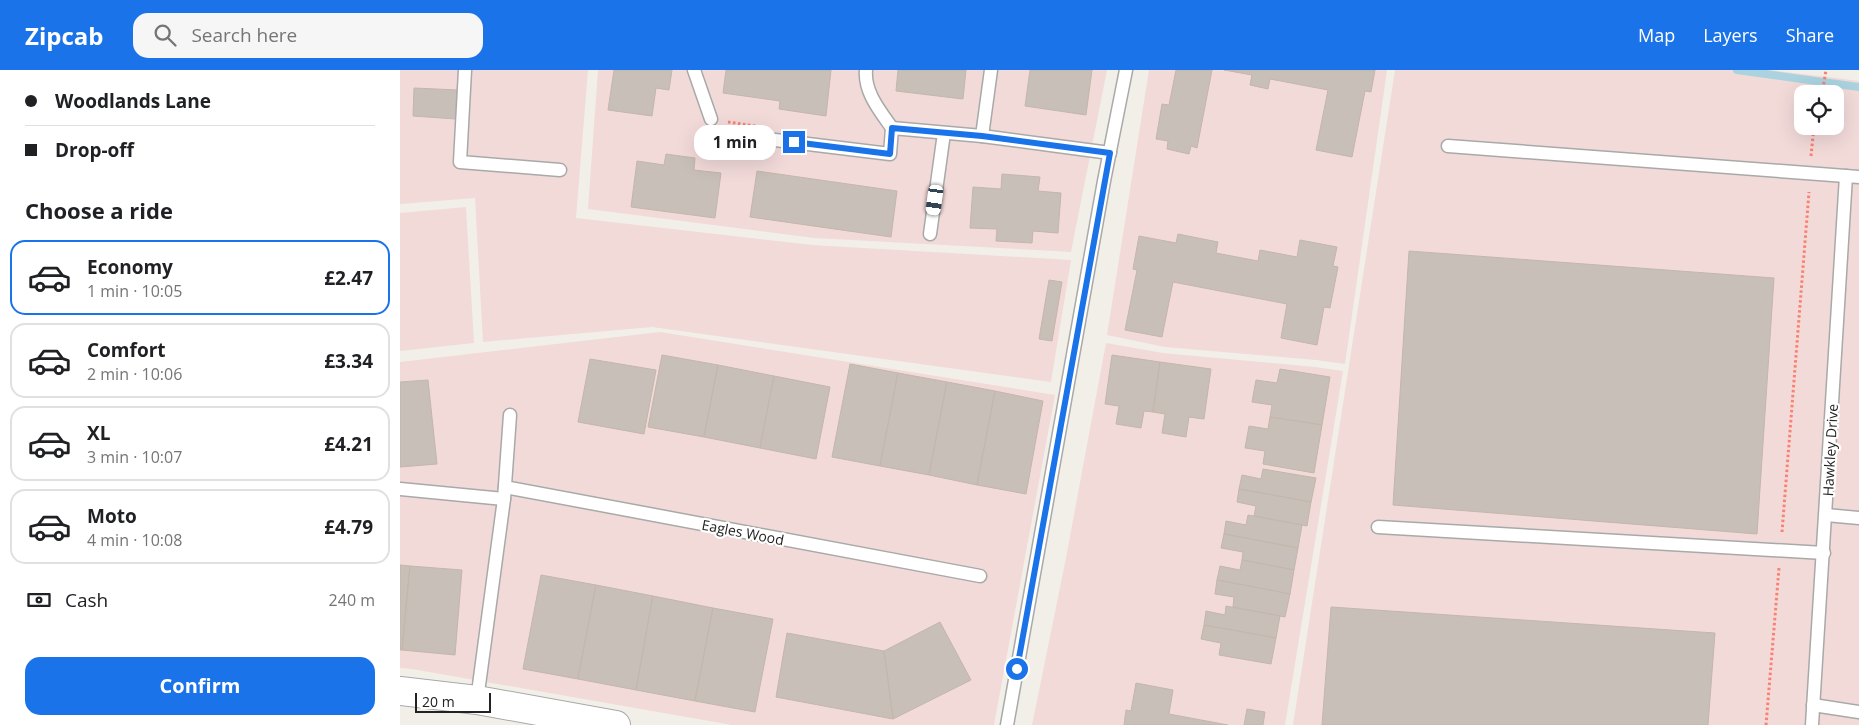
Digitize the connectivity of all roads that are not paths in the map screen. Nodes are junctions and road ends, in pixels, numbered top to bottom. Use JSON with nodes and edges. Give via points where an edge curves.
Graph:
{"nodes":[{"id":1,"x":465,"y":70,"type":"edge"},
{"id":2,"x":694,"y":70,"type":"edge"},
{"id":3,"x":866,"y":70,"type":"edge"},
{"id":4,"x":991,"y":70,"type":"edge"},
{"id":5,"x":1126,"y":70,"type":"edge"},
{"id":6,"x":711,"y":119,"type":"dead end"},
{"id":7,"x":892,"y":128,"type":"junction"},
{"id":8,"x":944,"y":133,"type":"junction"},
{"id":9,"x":982,"y":136,"type":"junction"},
{"id":10,"x":775,"y":140,"type":"dead end"},
{"id":11,"x":1448,"y":146,"type":"dead end"},
{"id":12,"x":1110,"y":153,"type":"junction"},
{"id":13,"x":560,"y":170,"type":"dead end"},
{"id":14,"x":1853,"y":176,"type":"edge"},
{"id":15,"x":930,"y":234,"type":"dead end"},
{"id":16,"x":510,"y":415,"type":"dead end"},
{"id":17,"x":400,"y":489,"type":"edge"},
{"id":18,"x":505,"y":493,"type":"junction"},
{"id":19,"x":1826,"y":516,"type":"junction"},
{"id":20,"x":1859,"y":518,"type":"edge"},
{"id":21,"x":1378,"y":527,"type":"dead end"},
{"id":22,"x":1824,"y":553,"type":"junction"},
{"id":23,"x":980,"y":576,"type":"dead end"},
{"id":24,"x":400,"y":691,"type":"edge"},
{"id":25,"x":477,"y":700,"type":"junction"},
{"id":26,"x":1813,"y":705,"type":"junction"},
{"id":27,"x":1859,"y":712,"type":"edge"},
{"id":28,"x":616,"y":725,"type":"edge"},
{"id":29,"x":1007,"y":725,"type":"edge"},
{"id":30,"x":1812,"y":725,"type":"edge"}],
"edges":[{"from":1,"to":13,"type":"lane","via":[[460,162]]},
{"from":2,"to":6,"type":"lane"},
{"from":3,"to":7,"type":"lane","via":[[874,104]]},
{"from":4,"to":9,"type":"lane"},
{"from":5,"to":12,"type":"lane"},
{"from":7,"to":8,"type":"lane"},
{"from":7,"to":10,"type":"lane","via":[[890,154]]},
{"from":8,"to":9,"type":"lane"},
{"from":8,"to":15,"type":"lane"},
{"from":9,"to":12,"type":"lane"},
{"from":11,"to":14,"type":"lane"},
{"from":12,"to":29,"type":"lane"},
{"from":14,"to":19,"type":"lane","name":"Hawkley Drive"},
{"from":16,"to":18,"type":"lane"},
{"from":17,"to":18,"type":"lane","name":"Eagles Wood"},
{"from":18,"to":23,"type":"lane","name":"Eagles Wood"},
{"from":18,"to":25,"type":"lane"},
{"from":19,"to":20,"type":"lane"},
{"from":19,"to":22,"type":"lane","name":"Hawkley Drive"},
{"from":21,"to":22,"type":"lane"},
{"from":22,"to":26,"type":"lane","name":"Hawkley Drive"},
{"from":24,"to":25,"type":"street"},
{"from":25,"to":28,"type":"street"},
{"from":26,"to":27,"type":"lane"},
{"from":26,"to":30,"type":"lane","name":"Hawkley Drive"}]}
